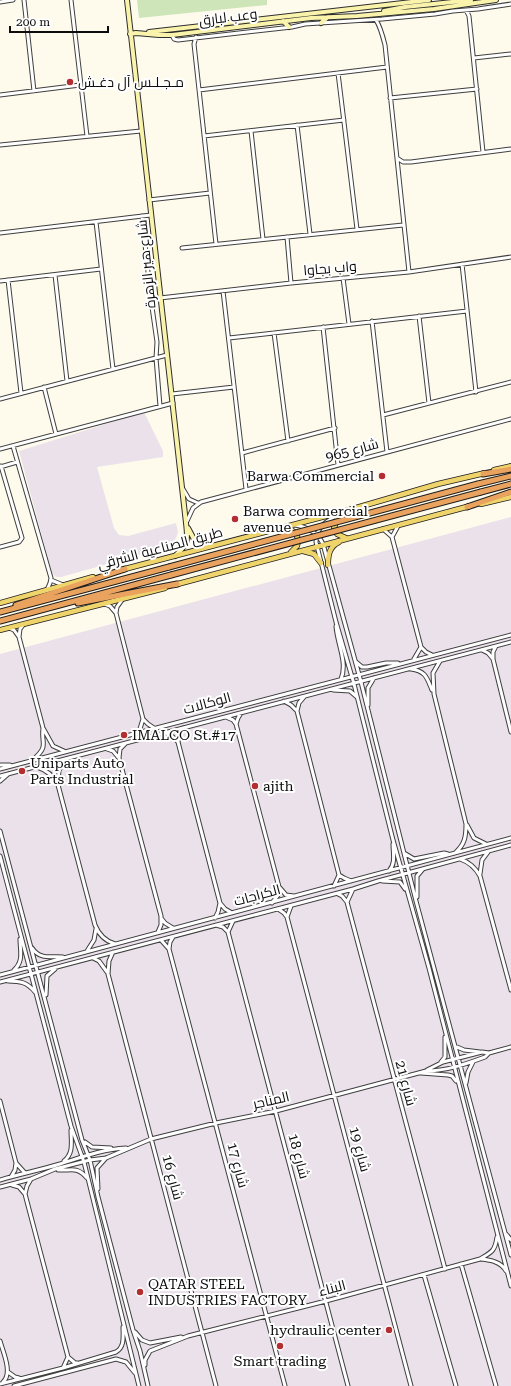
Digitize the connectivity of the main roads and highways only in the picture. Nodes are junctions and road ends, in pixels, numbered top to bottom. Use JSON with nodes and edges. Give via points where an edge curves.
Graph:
{"nodes":[{"id":1,"x":511,"y":466,"type":"edge"},
{"id":2,"x":511,"y":469,"type":"edge"},
{"id":3,"x":483,"y":474,"type":"junction"},
{"id":4,"x":511,"y":476,"type":"edge"},
{"id":5,"x":511,"y":484,"type":"edge"},
{"id":6,"x":511,"y":492,"type":"edge"},
{"id":7,"x":511,"y":497,"type":"edge"},
{"id":8,"x":467,"y":507,"type":"junction"},
{"id":9,"x":349,"y":510,"type":"junction"},
{"id":10,"x":283,"y":527,"type":"junction"},
{"id":11,"x":346,"y":538,"type":"junction"},
{"id":12,"x":299,"y":551,"type":"junction"},
{"id":13,"x":286,"y":554,"type":"junction"},
{"id":14,"x":321,"y":563,"type":"road end"},
{"id":15,"x":328,"y":565,"type":"road end"},
{"id":16,"x":125,"y":569,"type":"junction"},
{"id":17,"x":177,"y":584,"type":"junction"},
{"id":18,"x":0,"y":603,"type":"edge"},
{"id":19,"x":59,"y":605,"type":"junction"},
{"id":20,"x":0,"y":612,"type":"edge"},
{"id":21,"x":0,"y":621,"type":"edge"},
{"id":22,"x":2,"y":629,"type":"edge"}],
"edges":[{"from":1,"to":3,"type":"main road","name":"طريق الصناعية الشرقي"},
{"from":2,"to":3,"type":"highway"},
{"from":3,"to":9,"type":"main road","name":"طريق الصناعية الشرقي","via":[[438,484]]},
{"from":4,"to":20,"type":"highway","name":"طريق الصناعية الشرقي","bridge":true},
{"from":5,"to":19,"type":"highway","name":"طريق الصناعية الشرقي","bridge":true},
{"from":6,"to":8,"type":"highway"},
{"from":7,"to":8,"type":"main road"},
{"from":8,"to":11,"type":"main road"},
{"from":9,"to":10,"type":"main road","name":"طريق الصناعية الشرقي"},
{"from":9,"to":11,"type":"main road","via":[[337,519],[334,525],[335,532]]},
{"from":10,"to":13,"type":"main road","via":[[294,531],[298,540],[294,550]]},
{"from":10,"to":16,"type":"main road","name":"طريق الصناعية الشرقي"},
{"from":11,"to":12,"type":"main road"},
{"from":11,"to":15,"type":"main road","via":[[330,550]]},
{"from":12,"to":13,"type":"main road"},
{"from":12,"to":14,"type":"main road","via":[[314,554]]},
{"from":13,"to":17,"type":"main road"},
{"from":16,"to":18,"type":"main road","name":"طريق الصناعية الشرقي"},
{"from":16,"to":20,"type":"highway"},
{"from":17,"to":19,"type":"highway"},
{"from":17,"to":22,"type":"main road"},
{"from":19,"to":21,"type":"highway","name":"طريق الصناعية الشرقي"}]}
